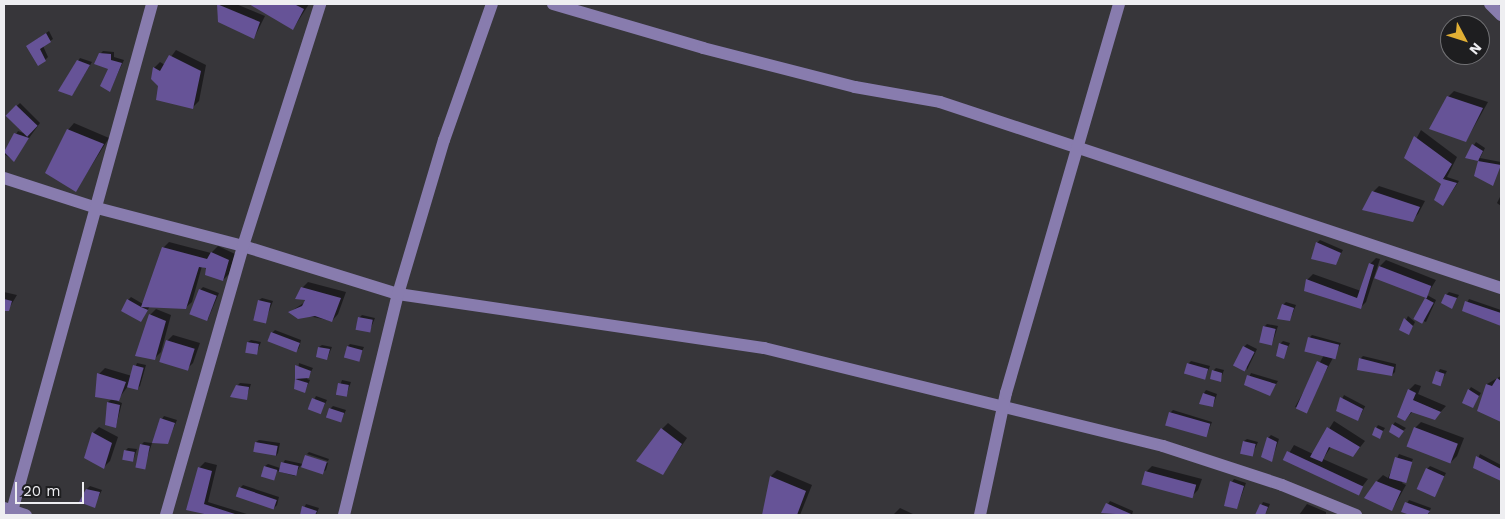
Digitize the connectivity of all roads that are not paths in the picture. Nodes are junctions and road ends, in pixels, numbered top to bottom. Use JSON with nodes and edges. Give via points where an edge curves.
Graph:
{"nodes":[{"id":1,"x":152,"y":4,"type":"edge"},
{"id":2,"x":320,"y":4,"type":"edge"},
{"id":3,"x":492,"y":4,"type":"edge"},
{"id":4,"x":553,"y":4,"type":"edge"},
{"id":5,"x":1119,"y":4,"type":"edge"},
{"id":6,"x":1490,"y":4,"type":"edge"},
{"id":7,"x":1501,"y":15,"type":"edge"},
{"id":8,"x":1078,"y":149,"type":"junction"},
{"id":9,"x":4,"y":178,"type":"edge"},
{"id":10,"x":97,"y":208,"type":"junction"},
{"id":11,"x":243,"y":246,"type":"junction"},
{"id":12,"x":1501,"y":288,"type":"edge"},
{"id":13,"x":398,"y":294,"type":"junction"},
{"id":14,"x":1005,"y":409,"type":"junction"},
{"id":15,"x":8,"y":510,"type":"edge"},
{"id":16,"x":26,"y":515,"type":"edge"},
{"id":17,"x":166,"y":515,"type":"edge"},
{"id":18,"x":344,"y":515,"type":"edge"},
{"id":19,"x":980,"y":515,"type":"edge"},
{"id":20,"x":1356,"y":515,"type":"edge"}],
"edges":[{"from":1,"to":10,"type":"street"},
{"from":2,"to":11,"type":"street"},
{"from":3,"to":13,"type":"street","via":[[444,140]]},
{"from":4,"to":8,"type":"street","via":[[732,56],[855,87],[940,102]]},
{"from":5,"to":8,"type":"street"},
{"from":6,"to":7,"type":"street"},
{"from":8,"to":12,"type":"street"},
{"from":8,"to":14,"type":"street","via":[[1006,393]]},
{"from":9,"to":10,"type":"street"},
{"from":10,"to":11,"type":"street"},
{"from":10,"to":15,"type":"street"},
{"from":11,"to":13,"type":"street"},
{"from":11,"to":17,"type":"street"},
{"from":13,"to":14,"type":"street","via":[[764,348]]},
{"from":13,"to":18,"type":"street"},
{"from":14,"to":19,"type":"street"},
{"from":14,"to":20,"type":"street","via":[[1163,446],[1282,485]]},
{"from":15,"to":16,"type":"street"}]}
